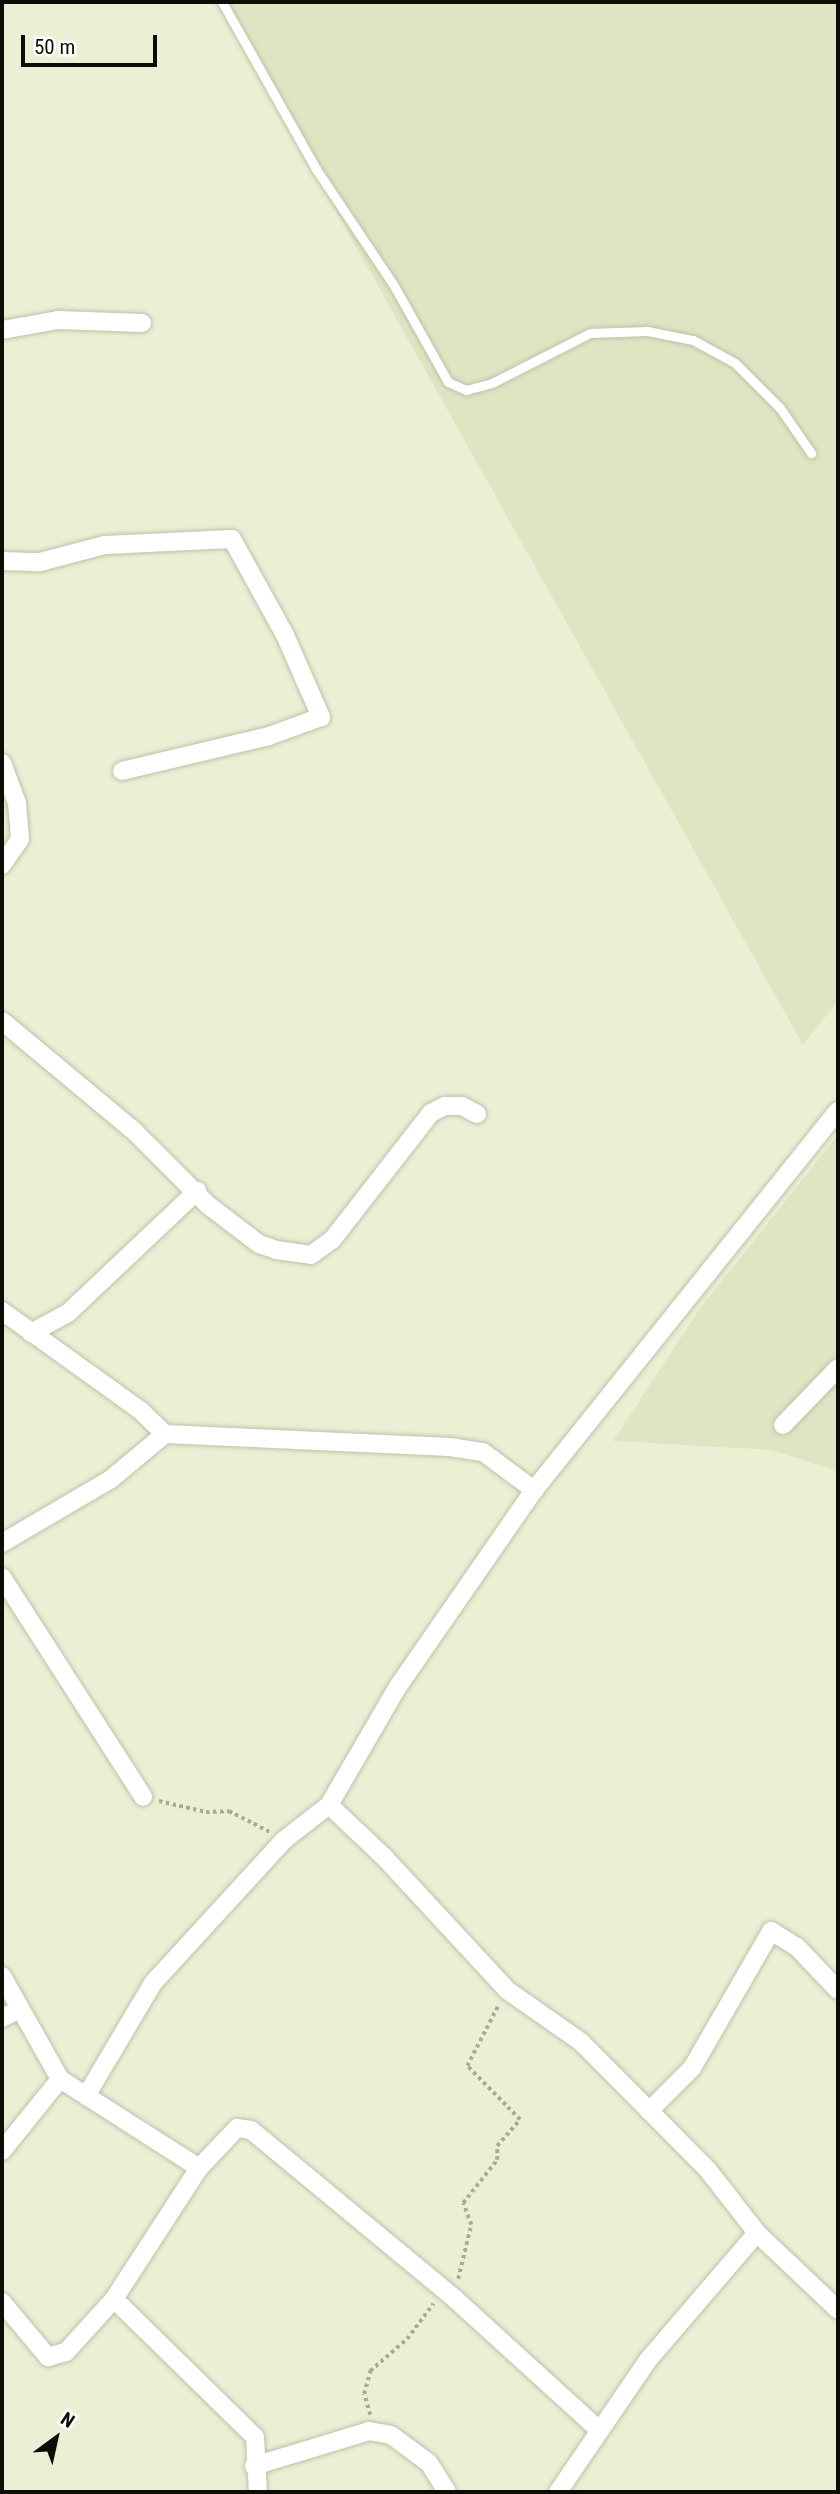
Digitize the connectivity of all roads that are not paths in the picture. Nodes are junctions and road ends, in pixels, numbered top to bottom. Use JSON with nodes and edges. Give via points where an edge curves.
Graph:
{"nodes":[{"id":1,"x":222,"y":2,"type":"edge"},
{"id":2,"x":142,"y":323,"type":"dead end"},
{"id":3,"x":2,"y":330,"type":"edge"},
{"id":4,"x":811,"y":453,"type":"dead end"},
{"id":5,"x":2,"y":556,"type":"edge"},
{"id":6,"x":2,"y":763,"type":"edge"},
{"id":7,"x":122,"y":771,"type":"dead end"},
{"id":8,"x":2,"y":865,"type":"edge"},
{"id":9,"x":2,"y":1021,"type":"edge"},
{"id":10,"x":838,"y":1111,"type":"edge"},
{"id":11,"x":477,"y":1114,"type":"dead end"},
{"id":12,"x":197,"y":1191,"type":"junction"},
{"id":13,"x":2,"y":1311,"type":"edge"},
{"id":14,"x":31,"y":1333,"type":"junction"},
{"id":15,"x":838,"y":1368,"type":"edge"},
{"id":16,"x":783,"y":1425,"type":"dead end"},
{"id":17,"x":165,"y":1434,"type":"junction"},
{"id":18,"x":534,"y":1490,"type":"junction"},
{"id":19,"x":2,"y":1543,"type":"edge"},
{"id":20,"x":2,"y":1577,"type":"edge"},
{"id":21,"x":143,"y":1797,"type":"road end"},
{"id":22,"x":329,"y":1805,"type":"junction"},
{"id":23,"x":2,"y":1976,"type":"edge"},
{"id":24,"x":838,"y":1990,"type":"edge"},
{"id":25,"x":20,"y":2009,"type":"junction"},
{"id":26,"x":2,"y":2018,"type":"edge"},
{"id":27,"x":60,"y":2079,"type":"junction"},
{"id":28,"x":86,"y":2096,"type":"junction"},
{"id":29,"x":649,"y":2111,"type":"junction"},
{"id":30,"x":2,"y":2151,"type":"edge"},
{"id":31,"x":199,"y":2168,"type":"junction"},
{"id":32,"x":757,"y":2233,"type":"junction"},
{"id":33,"x":114,"y":2299,"type":"junction"},
{"id":34,"x":2,"y":2302,"type":"edge"},
{"id":35,"x":838,"y":2309,"type":"edge"},
{"id":36,"x":600,"y":2431,"type":"junction"},
{"id":37,"x":254,"y":2466,"type":"junction"},
{"id":38,"x":258,"y":2492,"type":"edge"},
{"id":39,"x":447,"y":2492,"type":"edge"},
{"id":40,"x":558,"y":2492,"type":"edge"}],
"edges":[{"from":1,"to":4,"type":"lane","via":[[316,169],[393,284],[448,382],[466,390],[492,383],[590,333],[647,331],[682,338],[735,363],[780,408]]},
{"from":2,"to":3,"type":"street","via":[[58,320]]},
{"from":5,"to":7,"type":"street","via":[[40,562],[105,545],[232,539],[285,635],[321,717],[269,736]]},
{"from":6,"to":8,"type":"street","via":[[17,803],[20,839]]},
{"from":9,"to":12,"type":"street","via":[[135,1132]]},
{"from":10,"to":18,"type":"street"},
{"from":11,"to":12,"type":"street","via":[[462,1106],[445,1106],[431,1114],[332,1240],[311,1255],[259,1244]]},
{"from":12,"to":14,"type":"street","via":[[68,1312]]},
{"from":13,"to":14,"type":"street"},
{"from":14,"to":17,"type":"street","via":[[142,1411]]},
{"from":15,"to":16,"type":"street"},
{"from":17,"to":18,"type":"street","via":[[450,1447],[482,1452]]},
{"from":17,"to":19,"type":"street","via":[[111,1479]]},
{"from":18,"to":22,"type":"street","via":[[397,1688]]},
{"from":20,"to":21,"type":"street"},
{"from":22,"to":28,"type":"street","via":[[285,1840],[153,1983]]},
{"from":22,"to":29,"type":"street","via":[[384,1857],[507,1990],[581,2042]]},
{"from":23,"to":25,"type":"street"},
{"from":24,"to":29,"type":"street","via":[[797,1947],[771,1931],[692,2068]]},
{"from":25,"to":26,"type":"street"},
{"from":25,"to":27,"type":"street"},
{"from":27,"to":28,"type":"street"},
{"from":27,"to":30,"type":"street"},
{"from":28,"to":31,"type":"street"},
{"from":29,"to":32,"type":"street","via":[[708,2170]]},
{"from":31,"to":33,"type":"street"},
{"from":31,"to":36,"type":"street","via":[[237,2128],[251,2130],[449,2293]]},
{"from":32,"to":35,"type":"street"},
{"from":32,"to":36,"type":"street","via":[[648,2360]]},
{"from":33,"to":34,"type":"street","via":[[66,2352],[48,2357]]},
{"from":33,"to":37,"type":"street","via":[[255,2437]]},
{"from":36,"to":40,"type":"street"},
{"from":37,"to":38,"type":"street"},
{"from":37,"to":39,"type":"street","via":[[369,2431],[391,2435],[429,2463]]}]}
